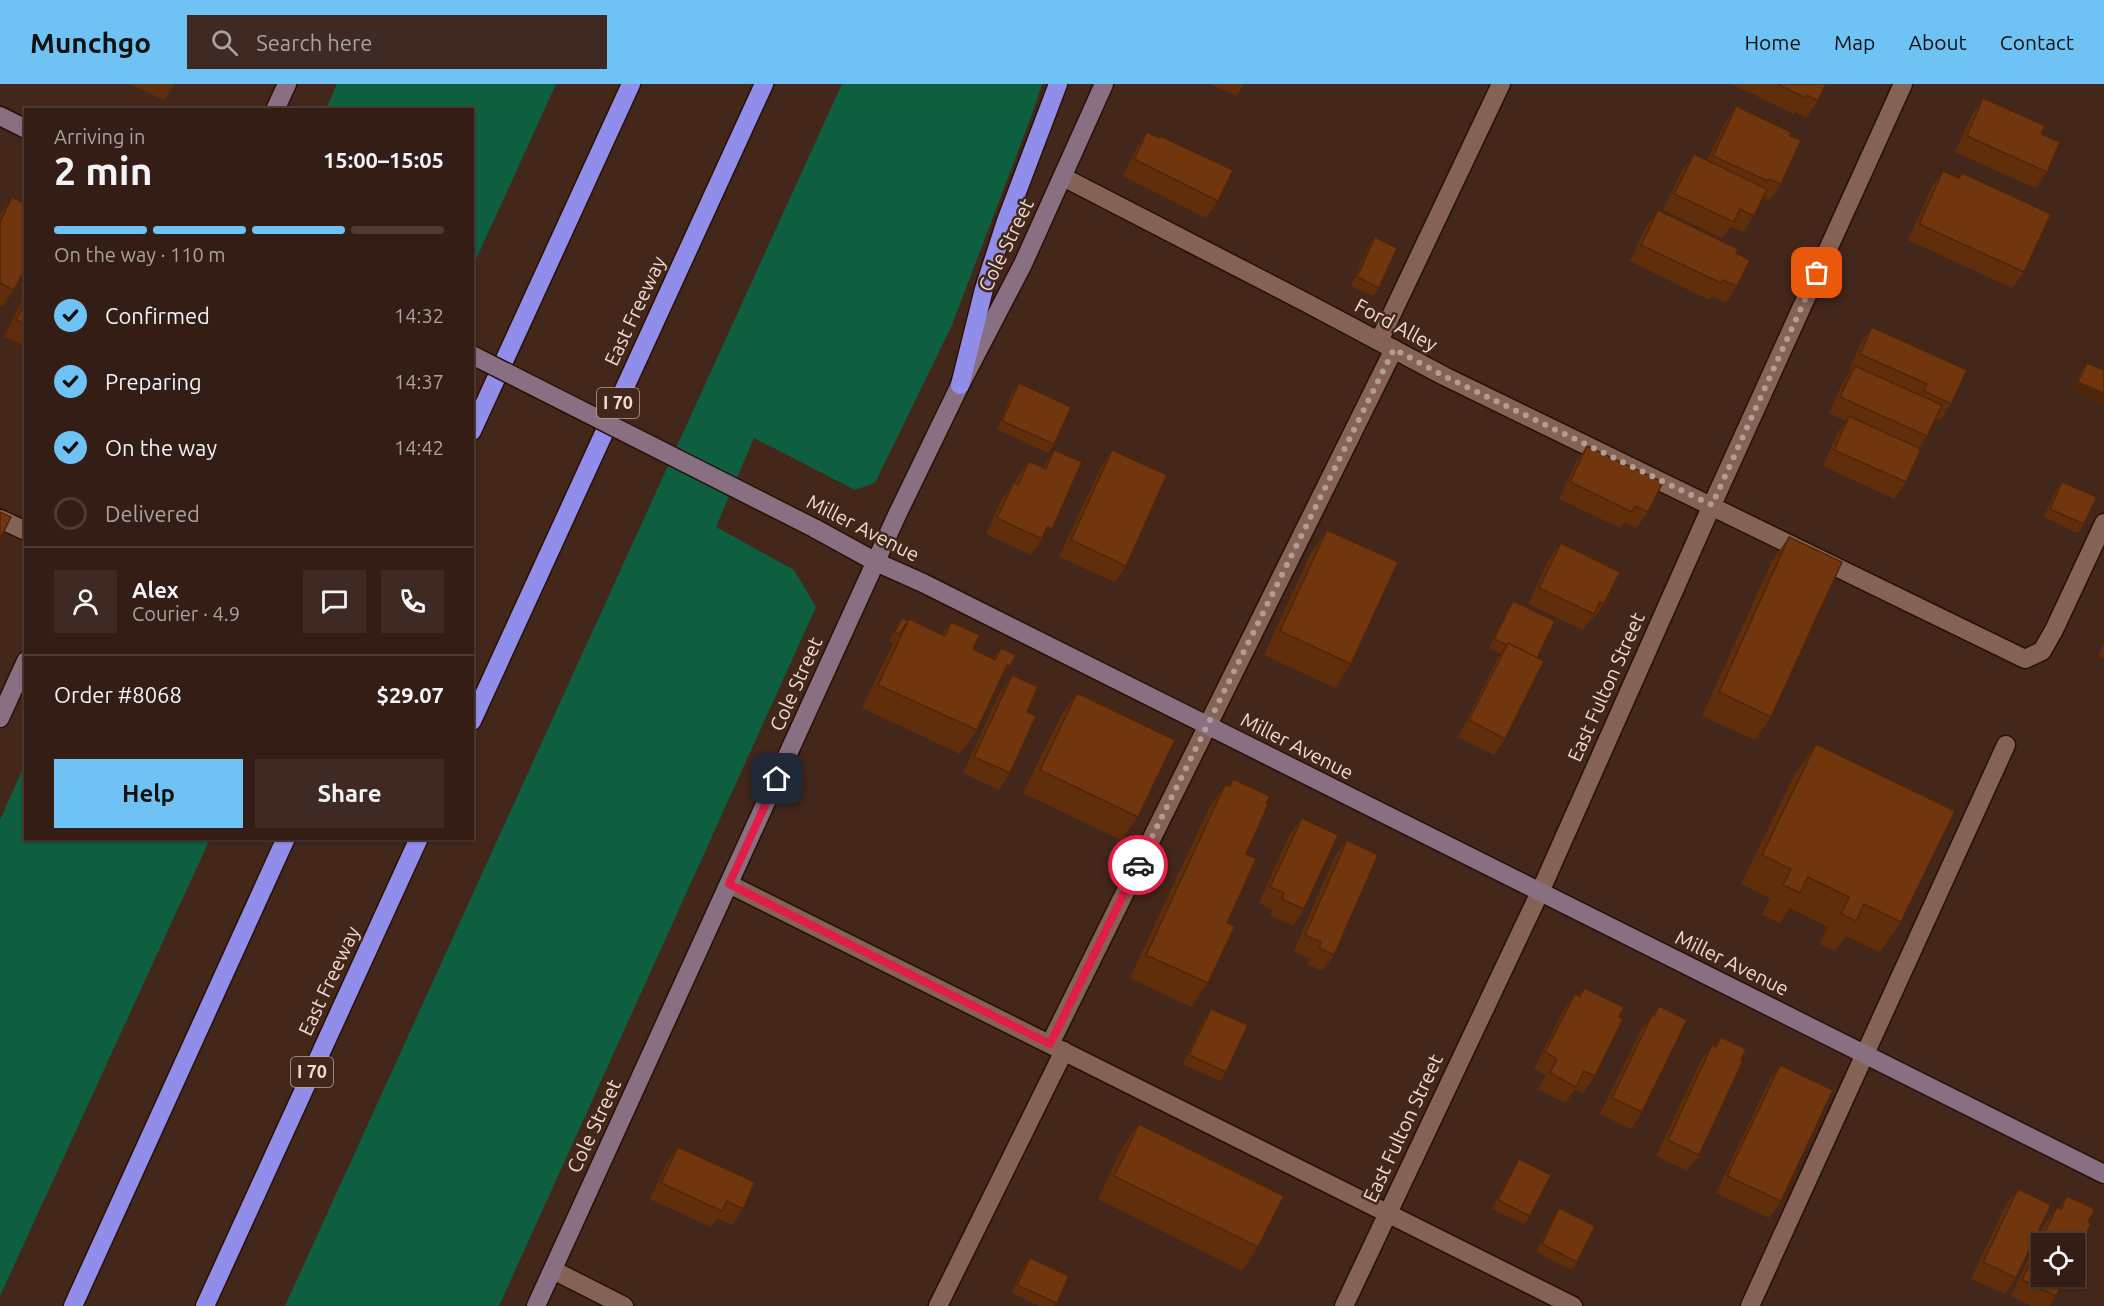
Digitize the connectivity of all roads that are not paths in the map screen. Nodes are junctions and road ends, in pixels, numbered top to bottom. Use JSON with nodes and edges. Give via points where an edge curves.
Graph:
{"nodes":[{"id":1,"x":286,"y":84,"type":"edge"},
{"id":2,"x":631,"y":84,"type":"edge"},
{"id":3,"x":764,"y":84,"type":"edge"},
{"id":4,"x":1058,"y":84,"type":"edge"},
{"id":5,"x":1104,"y":84,"type":"edge"},
{"id":6,"x":1501,"y":84,"type":"edge"},
{"id":7,"x":1903,"y":84,"type":"edge"},
{"id":8,"x":276,"y":108,"type":"edge"},
{"id":9,"x":0,"y":116,"type":"edge"},
{"id":10,"x":24,"y":128,"type":"edge"},
{"id":11,"x":1062,"y":177,"type":"junction"},
{"id":12,"x":1387,"y":345,"type":"junction"},
{"id":13,"x":474,"y":356,"type":"edge"},
{"id":14,"x":960,"y":386,"type":"junction"},
{"id":15,"x":474,"y":427,"type":"edge"},
{"id":16,"x":1712,"y":505,"type":"junction"},
{"id":17,"x":0,"y":519,"type":"edge"},
{"id":18,"x":2104,"y":523,"type":"edge"},
{"id":19,"x":24,"y":530,"type":"edge"},
{"id":20,"x":876,"y":562,"type":"junction"},
{"id":21,"x":24,"y":665,"type":"edge"},
{"id":22,"x":474,"y":717,"type":"edge"},
{"id":23,"x":0,"y":718,"type":"edge"},
{"id":24,"x":1207,"y":726,"type":"junction"},
{"id":25,"x":2006,"y":745,"type":"dead end"},
{"id":26,"x":285,"y":840,"type":"edge"},
{"id":27,"x":418,"y":840,"type":"edge"},
{"id":28,"x":729,"y":884,"type":"junction"},
{"id":29,"x":1540,"y":892,"type":"junction"},
{"id":30,"x":1057,"y":1048,"type":"junction"},
{"id":31,"x":1865,"y":1054,"type":"junction"},
{"id":32,"x":2104,"y":1174,"type":"edge"},
{"id":33,"x":1388,"y":1212,"type":"junction"},
{"id":34,"x":553,"y":1270,"type":"junction"},
{"id":35,"x":73,"y":1306,"type":"edge"},
{"id":36,"x":205,"y":1306,"type":"edge"},
{"id":37,"x":536,"y":1306,"type":"edge"},
{"id":38,"x":624,"y":1306,"type":"edge"},
{"id":39,"x":938,"y":1306,"type":"edge"},
{"id":40,"x":1344,"y":1306,"type":"edge"},
{"id":41,"x":1573,"y":1306,"type":"edge"},
{"id":42,"x":1750,"y":1306,"type":"edge"}],
"edges":[{"from":1,"to":8,"type":"main road"},
{"from":2,"to":15,"type":"highway"},
{"from":3,"to":22,"type":"highway","name":"East Freeway","number":"I 70"},
{"from":4,"to":14,"type":"highway","via":[[984,289]]},
{"from":5,"to":11,"type":"main road","name":"Cole Street"},
{"from":6,"to":12,"type":"street"},
{"from":7,"to":16,"type":"street","name":"East Fulton Street"},
{"from":9,"to":10,"type":"main road"},
{"from":11,"to":12,"type":"street","name":"Ford Alley"},
{"from":11,"to":14,"type":"main road","name":"Cole Street","via":[[1023,264]]},
{"from":12,"to":16,"type":"street","name":"Ford Alley"},
{"from":12,"to":24,"type":"street"},
{"from":13,"to":20,"type":"main road","name":"Miller Avenue","bridge":true},
{"from":14,"to":20,"type":"main road","name":"Cole Street"},
{"from":16,"to":18,"type":"street","name":"Ford Alley","via":[[2025,659],[2042,651]]},
{"from":16,"to":29,"type":"street","name":"East Fulton Street"},
{"from":17,"to":19,"type":"street"},
{"from":20,"to":24,"type":"main road","name":"Miller Avenue"},
{"from":20,"to":28,"type":"main road","name":"Cole Street"},
{"from":21,"to":23,"type":"main road"},
{"from":24,"to":29,"type":"main road","name":"Miller Avenue"},
{"from":24,"to":30,"type":"street"},
{"from":25,"to":31,"type":"street"},
{"from":26,"to":35,"type":"highway"},
{"from":27,"to":36,"type":"highway","name":"East Freeway","number":"I 70"},
{"from":28,"to":30,"type":"street"},
{"from":28,"to":34,"type":"main road","name":"Cole Street"},
{"from":29,"to":31,"type":"main road","name":"Miller Avenue"},
{"from":29,"to":33,"type":"street","name":"East Fulton Street"},
{"from":30,"to":33,"type":"street"},
{"from":30,"to":39,"type":"street"},
{"from":31,"to":32,"type":"main road","name":"Miller Avenue"},
{"from":31,"to":42,"type":"street"},
{"from":33,"to":40,"type":"street","name":"East Fulton Street"},
{"from":33,"to":41,"type":"street"},
{"from":34,"to":37,"type":"main road","name":"Cole Street"},
{"from":34,"to":38,"type":"street"}]}
